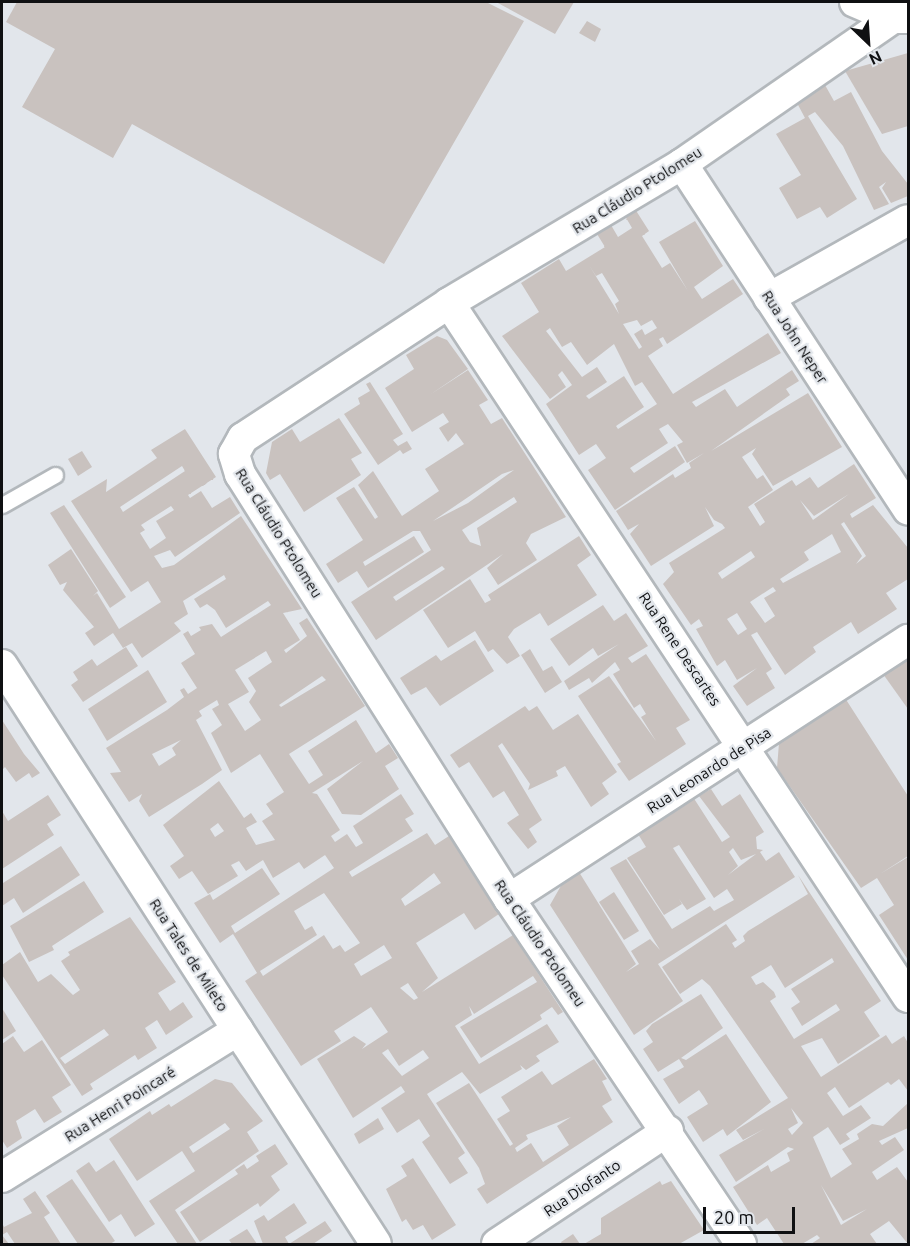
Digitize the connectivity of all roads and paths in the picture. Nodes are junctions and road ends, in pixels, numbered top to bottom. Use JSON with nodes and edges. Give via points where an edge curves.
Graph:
{"nodes":[{"id":1,"x":855,"y":2,"type":"edge"},
{"id":2,"x":901,"y":18,"type":"edge"},
{"id":3,"x":682,"y":164,"type":"junction"},
{"id":4,"x":909,"y":220,"type":"edge"},
{"id":5,"x":769,"y":298,"type":"junction"},
{"id":6,"x":449,"y":303,"type":"junction"},
{"id":7,"x":55,"y":475,"type":"dead end"},
{"id":8,"x":2,"y":505,"type":"edge"},
{"id":9,"x":909,"y":510,"type":"edge"},
{"id":10,"x":909,"y":640,"type":"edge"},
{"id":11,"x":2,"y":665,"type":"edge"},
{"id":12,"x":745,"y":747,"type":"junction"},
{"id":13,"x":509,"y":899,"type":"junction"},
{"id":14,"x":909,"y":997,"type":"edge"},
{"id":15,"x":238,"y":1030,"type":"junction"},
{"id":16,"x":668,"y":1131,"type":"junction"},
{"id":17,"x":2,"y":1177,"type":"edge"},
{"id":18,"x":376,"y":1245,"type":"edge"},
{"id":19,"x":497,"y":1245,"type":"edge"},
{"id":20,"x":741,"y":1245,"type":"edge"}],
"edges":[{"from":1,"to":2,"type":"street"},
{"from":2,"to":3,"type":"street","name":"Rua Cláudio Ptolomeu"},
{"from":3,"to":5,"type":"street","name":"Rua John Neper"},
{"from":3,"to":6,"type":"street","name":"Rua Cláudio Ptolomeu"},
{"from":4,"to":5,"type":"street"},
{"from":5,"to":9,"type":"street","name":"Rua John Neper"},
{"from":6,"to":12,"type":"street","name":"Rua Rene Descartes"},
{"from":6,"to":13,"type":"street","name":"Rua Cláudio Ptolomeu","via":[[243,438],[234,454],[240,474]]},
{"from":7,"to":8,"type":"lane"},
{"from":10,"to":12,"type":"street","name":"Rua Leonardo de Pisa"},
{"from":11,"to":15,"type":"street","name":"Rua Tales de Mileto"},
{"from":12,"to":13,"type":"street","name":"Rua Leonardo de Pisa"},
{"from":12,"to":14,"type":"street","name":"Rua Rene Descartes"},
{"from":13,"to":16,"type":"street","name":"Rua Cláudio Ptolomeu"},
{"from":15,"to":17,"type":"street","name":"Rua Henri Poincaré"},
{"from":15,"to":18,"type":"street","name":"Rua Tales de Mileto"},
{"from":16,"to":19,"type":"street","name":"Rua Diofanto"},
{"from":16,"to":20,"type":"street","name":"Rua Cláudio Ptolomeu"}]}
